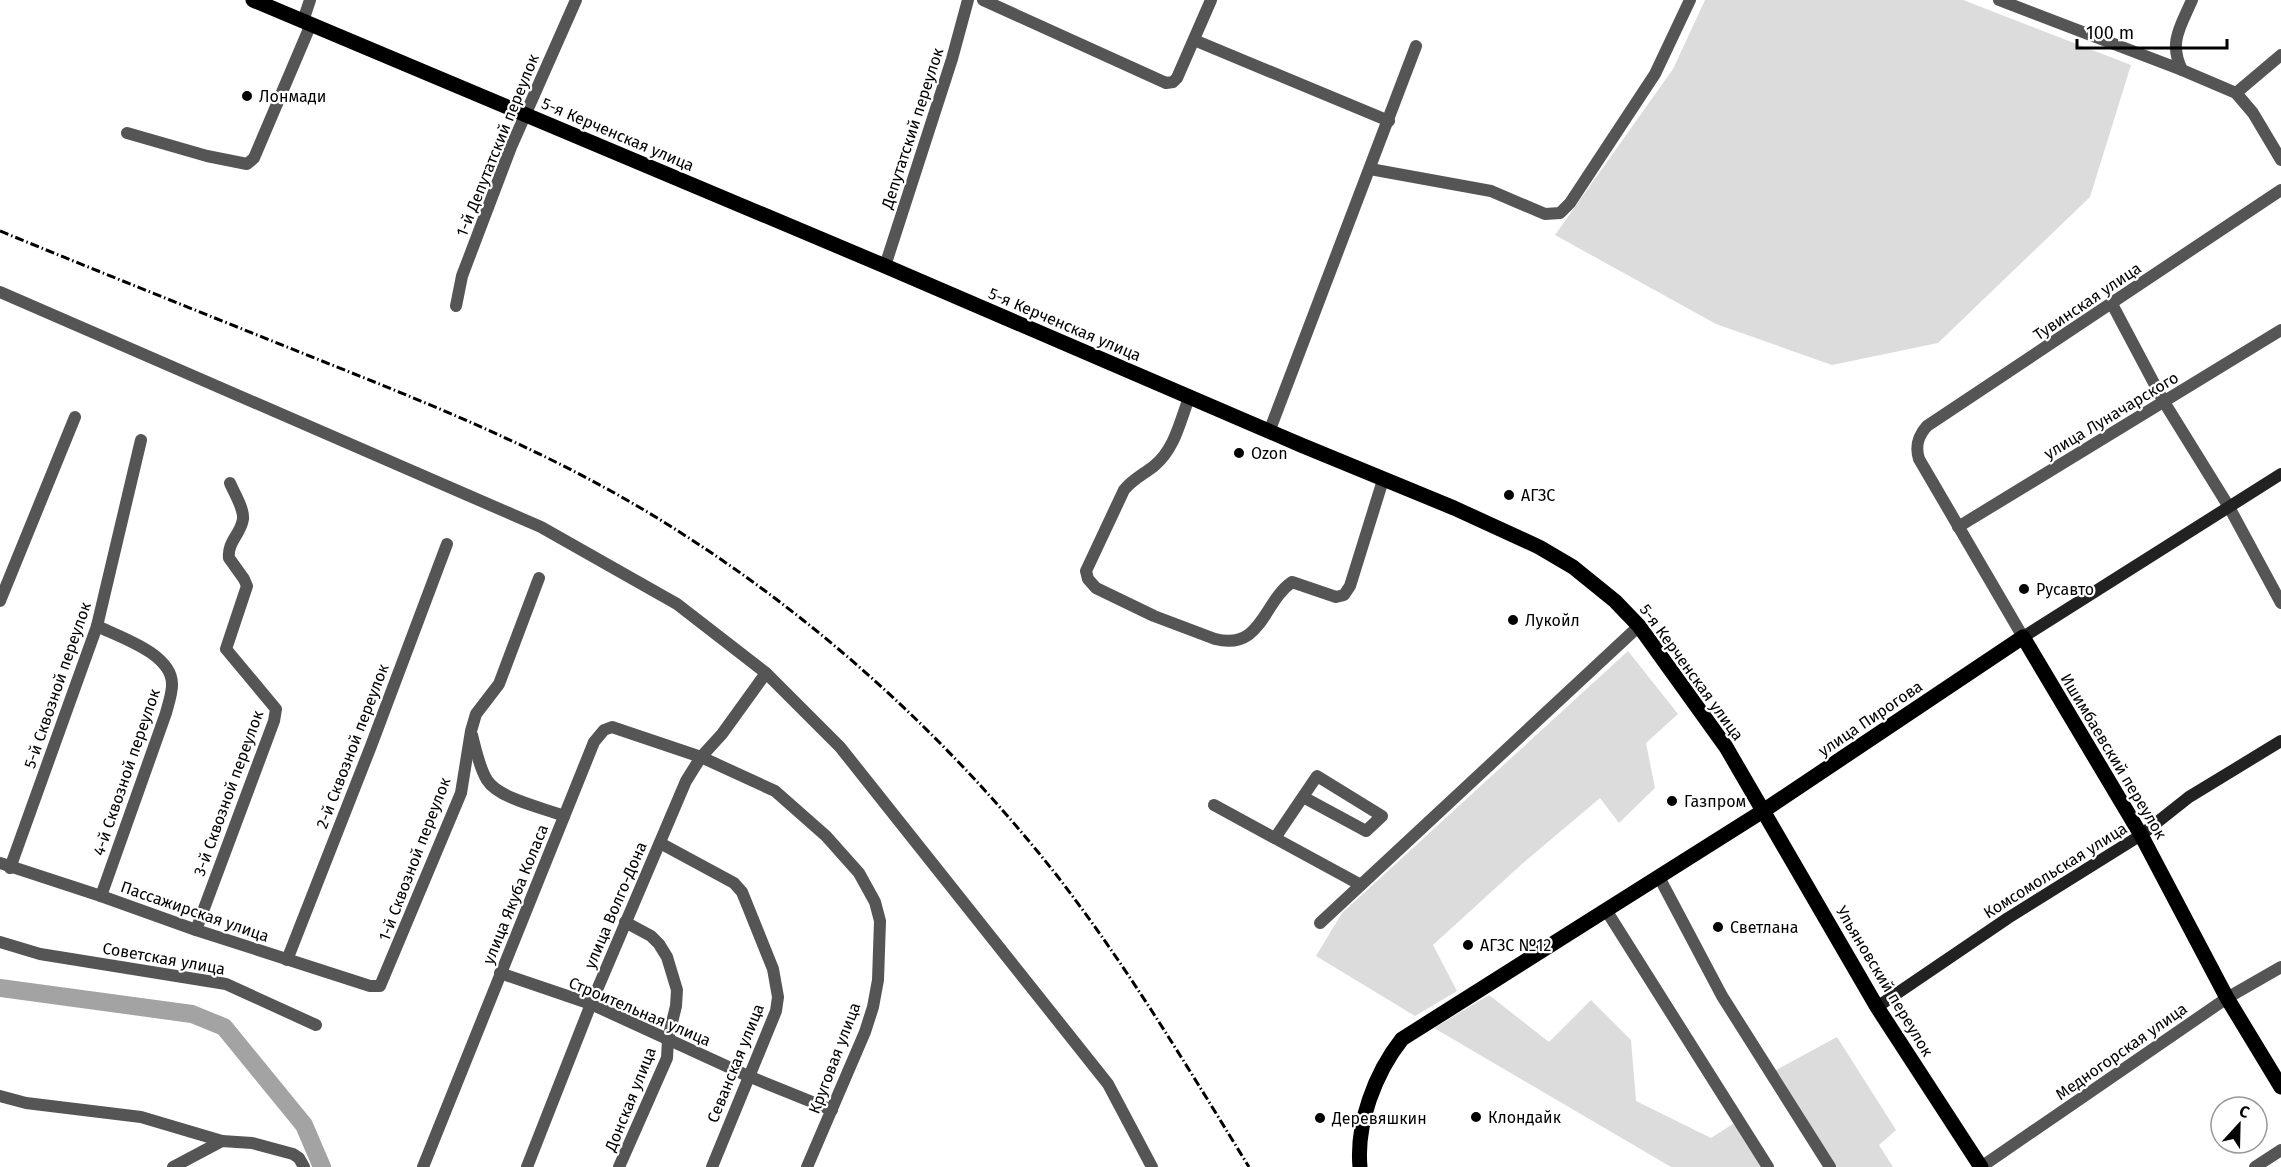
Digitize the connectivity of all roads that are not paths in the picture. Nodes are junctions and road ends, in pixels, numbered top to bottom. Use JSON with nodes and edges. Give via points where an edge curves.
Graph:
{"nodes":[{"id":1,"x":253,"y":0,"type":"edge"},
{"id":2,"x":310,"y":0,"type":"edge"},
{"id":3,"x":576,"y":0,"type":"edge"},
{"id":4,"x":968,"y":0,"type":"edge"},
{"id":5,"x":983,"y":0,"type":"edge"},
{"id":6,"x":1211,"y":0,"type":"edge"},
{"id":7,"x":1689,"y":0,"type":"edge"},
{"id":8,"x":1999,"y":0,"type":"edge"},
{"id":9,"x":2192,"y":0,"type":"edge"},
{"id":10,"x":307,"y":22,"type":"junction"},
{"id":11,"x":1194,"y":40,"type":"junction"},
{"id":12,"x":1416,"y":46,"type":"dead end"},
{"id":13,"x":2281,"y":55,"type":"edge"},
{"id":14,"x":2182,"y":70,"type":"junction"},
{"id":15,"x":2236,"y":93,"type":"junction"},
{"id":16,"x":525,"y":115,"type":"junction"},
{"id":17,"x":1389,"y":121,"type":"junction"},
{"id":18,"x":127,"y":134,"type":"dead end"},
{"id":19,"x":2281,"y":160,"type":"edge"},
{"id":20,"x":1370,"y":170,"type":"junction"},
{"id":21,"x":2281,"y":190,"type":"edge"},
{"id":22,"x":885,"y":266,"type":"junction"},
{"id":23,"x":0,"y":292,"type":"edge"},
{"id":24,"x":2112,"y":304,"type":"junction"},
{"id":25,"x":456,"y":306,"type":"dead end"},
{"id":26,"x":2281,"y":330,"type":"edge"},
{"id":27,"x":1189,"y":398,"type":"junction"},
{"id":28,"x":2164,"y":402,"type":"junction"},
{"id":29,"x":75,"y":417,"type":"dead end"},
{"id":30,"x":1269,"y":432,"type":"junction"},
{"id":31,"x":141,"y":440,"type":"dead end"},
{"id":32,"x":1917,"y":444,"type":"joint"},
{"id":33,"x":2281,"y":474,"type":"edge"},
{"id":34,"x":1383,"y":480,"type":"junction"},
{"id":35,"x":230,"y":483,"type":"dead end"},
{"id":36,"x":2229,"y":507,"type":"junction"},
{"id":37,"x":1958,"y":527,"type":"junction"},
{"id":38,"x":447,"y":544,"type":"dead end"},
{"id":39,"x":539,"y":578,"type":"dead end"},
{"id":40,"x":0,"y":602,"type":"edge"},
{"id":41,"x":2281,"y":603,"type":"edge"},
{"id":42,"x":97,"y":626,"type":"junction"},
{"id":43,"x":1639,"y":626,"type":"junction"},
{"id":44,"x":2023,"y":637,"type":"junction"},
{"id":45,"x":766,"y":674,"type":"junction"},
{"id":46,"x":471,"y":731,"type":"junction"},
{"id":47,"x":2281,"y":741,"type":"edge"},
{"id":48,"x":701,"y":757,"type":"junction"},
{"id":49,"x":1303,"y":797,"type":"junction"},
{"id":50,"x":1214,"y":805,"type":"dead end"},
{"id":51,"x":1763,"y":811,"type":"junction"},
{"id":52,"x":564,"y":816,"type":"junction"},
{"id":53,"x":2141,"y":835,"type":"junction"},
{"id":54,"x":1275,"y":838,"type":"junction"},
{"id":55,"x":660,"y":843,"type":"junction"},
{"id":56,"x":5,"y":866,"type":"edge"},
{"id":57,"x":1659,"y":877,"type":"junction"},
{"id":58,"x":1361,"y":885,"type":"junction"},
{"id":59,"x":101,"y":896,"type":"junction"},
{"id":60,"x":1606,"y":910,"type":"junction"},
{"id":61,"x":625,"y":922,"type":"junction"},
{"id":62,"x":1320,"y":923,"type":"dead end"},
{"id":63,"x":195,"y":930,"type":"junction"},
{"id":64,"x":0,"y":942,"type":"edge"},
{"id":65,"x":287,"y":960,"type":"junction"},
{"id":66,"x":2281,"y":967,"type":"edge"},
{"id":67,"x":500,"y":973,"type":"junction"},
{"id":68,"x":380,"y":986,"type":"joint"},
{"id":69,"x":2227,"y":998,"type":"junction"},
{"id":70,"x":591,"y":1004,"type":"junction"},
{"id":71,"x":1877,"y":1006,"type":"junction"},
{"id":72,"x":316,"y":1025,"type":"dead end"},
{"id":73,"x":668,"y":1039,"type":"junction"},
{"id":74,"x":748,"y":1076,"type":"junction"},
{"id":75,"x":2281,"y":1087,"type":"edge"},
{"id":76,"x":0,"y":1096,"type":"edge"},
{"id":77,"x":832,"y":1110,"type":"junction"},
{"id":78,"x":222,"y":1141,"type":"junction"},
{"id":79,"x":2281,"y":1150,"type":"edge"},
{"id":80,"x":173,"y":1167,"type":"edge"},
{"id":81,"x":304,"y":1167,"type":"edge"},
{"id":82,"x":423,"y":1167,"type":"edge"},
{"id":83,"x":527,"y":1167,"type":"edge"},
{"id":84,"x":619,"y":1167,"type":"edge"},
{"id":85,"x":712,"y":1167,"type":"edge"},
{"id":86,"x":807,"y":1167,"type":"edge"},
{"id":87,"x":1152,"y":1167,"type":"edge"},
{"id":88,"x":1360,"y":1167,"type":"edge"},
{"id":89,"x":1768,"y":1167,"type":"edge"},
{"id":90,"x":1830,"y":1167,"type":"edge"},
{"id":91,"x":1981,"y":1167,"type":"edge"},
{"id":92,"x":2255,"y":1167,"type":"edge"}],
"edges":[{"from":1,"to":10,"type":"main road","name":"5-я Керченская улица"},
{"from":2,"to":10,"type":"street"},
{"from":3,"to":16,"type":"street","name":"1-й Депутатский переулок"},
{"from":4,"to":22,"type":"street","name":"Депутатский переулок"},
{"from":5,"to":11,"type":"street","via":[[1161,82],[1173,82]]},
{"from":6,"to":11,"type":"street"},
{"from":7,"to":20,"type":"street","via":[[1655,74],[1560,213],[1545,214],[1491,191]]},
{"from":8,"to":14,"type":"street"},
{"from":9,"to":14,"type":"street","via":[[2174,47]]},
{"from":10,"to":16,"type":"main road","name":"5-я Керченская улица"},
{"from":10,"to":18,"type":"street","via":[[254,158],[247,165]]},
{"from":11,"to":17,"type":"street"},
{"from":12,"to":17,"type":"street"},
{"from":13,"to":15,"type":"street"},
{"from":14,"to":15,"type":"street"},
{"from":15,"to":19,"type":"street"},
{"from":16,"to":22,"type":"main road","name":"5-я Керченская улица"},
{"from":16,"to":25,"type":"street","name":"1-й Депутатский переулок","via":[[462,276]]},
{"from":17,"to":20,"type":"street"},
{"from":20,"to":30,"type":"street"},
{"from":21,"to":24,"type":"street","name":"Тувинская улица"},
{"from":22,"to":27,"type":"main road","name":"5-я Керченская улица"},
{"from":23,"to":45,"type":"street","via":[[541,527],[677,604]]},
{"from":24,"to":28,"type":"street"},
{"from":24,"to":32,"type":"street","name":"Тувинская улица","via":[[1927,426]]},
{"from":26,"to":28,"type":"street","name":"улица Луначарского"},
{"from":27,"to":30,"type":"main road","name":"5-я Керченская улица"},
{"from":27,"to":34,"type":"street","via":[[1171,446],[1124,490],[1086,571],[1096,588],[1154,616],[1215,639],[1236,640],[1251,634],[1292,582],[1336,597],[1344,596]]},
{"from":28,"to":36,"type":"street"},
{"from":28,"to":37,"type":"street","name":"улица Луначарского"},
{"from":29,"to":40,"type":"street"},
{"from":30,"to":34,"type":"main road","name":"5-я Керченская улица"},
{"from":31,"to":42,"type":"street","name":"5-й Сквозной переулок"},
{"from":32,"to":37,"type":"street","name":"Ишимбаевский переулок","via":[[1919,459]]},
{"from":33,"to":36,"type":"main road","name":"улица Пирогова"},
{"from":34,"to":43,"type":"main road","name":"5-я Керченская улица","via":[[1539,547],[1581,573]]},
{"from":35,"to":63,"type":"street","name":"3-й Сквозной переулок","via":[[243,519],[229,545],[229,558],[247,586],[226,649],[276,709]]},
{"from":36,"to":41,"type":"street"},
{"from":36,"to":44,"type":"main road","name":"улица Пирогова"},
{"from":37,"to":44,"type":"street","name":"Ишимбаевский переулок"},
{"from":38,"to":65,"type":"street","name":"2-й Сквозной переулок"},
{"from":39,"to":46,"type":"street","name":"1-й Сквозной переулок","via":[[499,684],[476,714]]},
{"from":42,"to":56,"type":"street","name":"5-й Сквозной переулок"},
{"from":42,"to":59,"type":"street","name":"4-й Сквозной переулок","via":[[151,652],[166,665],[172,686]]},
{"from":43,"to":51,"type":"main road","name":"5-я Керченская улица","via":[[1726,747]]},
{"from":43,"to":58,"type":"street"},
{"from":44,"to":51,"type":"main road","name":"улица Пирогова"},
{"from":44,"to":53,"type":"main road","name":"Ишимбаевский переулок"},
{"from":45,"to":48,"type":"street","name":"улица Волго-Дона"},
{"from":45,"to":87,"type":"street","via":[[840,747],[1108,1084]]},
{"from":46,"to":52,"type":"street","via":[[483,773],[494,788]]},
{"from":46,"to":68,"type":"street","name":"1-й Сквозной переулок","via":[[461,793]]},
{"from":47,"to":53,"type":"main road","name":"Комсомольская улица","via":[[2189,797]]},
{"from":48,"to":52,"type":"street","name":"улица Якуба Коласа","via":[[612,727],[604,730],[594,742]]},
{"from":48,"to":55,"type":"street","name":"улица Волго-Дона","via":[[686,781]]},
{"from":48,"to":77,"type":"street","name":"Круговая улица","via":[[775,791],[826,836],[859,873],[875,902],[880,921],[878,980],[865,1032]]},
{"from":49,"to":49,"type":"street","via":[[1317,776],[1382,816],[1366,831]]},
{"from":49,"to":54,"type":"street"},
{"from":50,"to":54,"type":"street"},
{"from":51,"to":57,"type":"main road","name":"улица Пирогова"},
{"from":51,"to":71,"type":"main road","name":"Ульяновский переулок"},
{"from":52,"to":67,"type":"street","name":"улица Якуба Коласа"},
{"from":53,"to":69,"type":"main road","name":"Ишимбаевский переулок"},
{"from":53,"to":71,"type":"main road","name":"Комсомольская улица"},
{"from":54,"to":58,"type":"street"},
{"from":55,"to":61,"type":"street","name":"улица Волго-Дона"},
{"from":55,"to":74,"type":"street","name":"Севанская улица","via":[[734,883],[742,892],[773,969],[776,1011]]},
{"from":56,"to":59,"type":"street","name":"Пассажирская улица"},
{"from":57,"to":60,"type":"main road","name":"улица Пирогова"},
{"from":57,"to":90,"type":"street","via":[[1722,996]]},
{"from":58,"to":62,"type":"street"},
{"from":59,"to":63,"type":"street","name":"Пассажирская улица"},
{"from":60,"to":88,"type":"main road","name":"улица Пирогова","via":[[1402,1039],[1383,1068],[1363,1122]]},
{"from":60,"to":89,"type":"street"},
{"from":61,"to":70,"type":"street","name":"улица Волго-Дона"},
{"from":61,"to":73,"type":"street","name":"Донская улица","via":[[651,936],[667,957],[677,997]]},
{"from":63,"to":65,"type":"street","name":"Пассажирская улица"},
{"from":64,"to":72,"type":"street","name":"Советская улица","via":[[40,954],[226,984]]},
{"from":65,"to":68,"type":"street","name":"Пассажирская улица"},
{"from":66,"to":69,"type":"street","name":"Медногорская улица"},
{"from":67,"to":70,"type":"street","name":"Строительная улица"},
{"from":67,"to":82,"type":"street","name":"улица Якуба Коласа"},
{"from":69,"to":75,"type":"main road","name":"Ишимбаевский переулок"},
{"from":69,"to":91,"type":"street","name":"Медногорская улица"},
{"from":70,"to":73,"type":"street","name":"Строительная улица"},
{"from":70,"to":83,"type":"street","name":"улица Волго-Дона"},
{"from":71,"to":91,"type":"main road","name":"Ульяновский переулок"},
{"from":73,"to":74,"type":"street","name":"Строительная улица"},
{"from":73,"to":84,"type":"street","name":"Донская улица","via":[[667,1058]]},
{"from":74,"to":77,"type":"street","name":"Строительная улица"},
{"from":74,"to":85,"type":"street","name":"Севанская улица"},
{"from":76,"to":78,"type":"street","via":[[26,1103],[141,1117]]},
{"from":77,"to":86,"type":"street","name":"Круговая улица"},
{"from":78,"to":80,"type":"street"},
{"from":78,"to":81,"type":"street","via":[[252,1143],[293,1154]]},
{"from":79,"to":92,"type":"street"}]}
